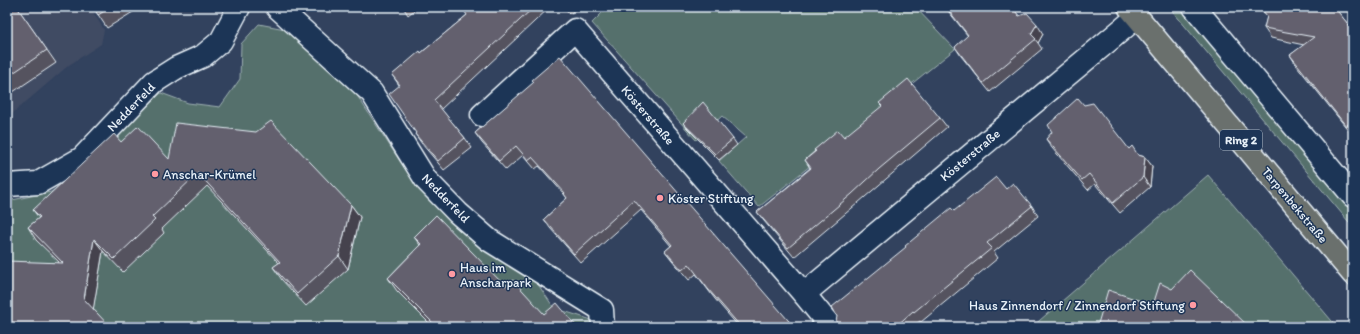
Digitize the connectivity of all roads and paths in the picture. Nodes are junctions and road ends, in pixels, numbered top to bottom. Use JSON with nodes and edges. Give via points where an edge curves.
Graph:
{"nodes":[{"id":1,"x":239,"y":7,"type":"edge"},
{"id":2,"x":278,"y":7,"type":"edge"},
{"id":3,"x":1194,"y":7,"type":"edge"},
{"id":4,"x":1133,"y":12,"type":"edge"},
{"id":5,"x":482,"y":115,"type":"dead end"},
{"id":6,"x":7,"y":185,"type":"edge"},
{"id":7,"x":1353,"y":196,"type":"edge"},
{"id":8,"x":1353,"y":274,"type":"edge"},
{"id":9,"x":804,"y":294,"type":"junction"},
{"id":10,"x":603,"y":327,"type":"edge"},
{"id":11,"x":831,"y":327,"type":"edge"}],
"edges":[{"from":1,"to":6,"type":"street","name":"Nedderfeld","via":[[221,41],[203,56],[176,68],[154,82],[82,158],[38,183]]},
{"from":2,"to":10,"type":"street","name":"Nedderfeld","via":[[372,92],[426,180],[458,213],[489,240],[602,310]]},
{"from":3,"to":7,"type":"street"},
{"from":4,"to":8,"type":"main road","name":"Tarpenbekstraße","number":"Ring 2"},
{"from":4,"to":9,"type":"street","name":"Kösterstraße"},
{"from":5,"to":9,"type":"street","name":"Kösterstraße","via":[[575,30]]},
{"from":9,"to":11,"type":"street","name":"Kösterstraße"}]}
